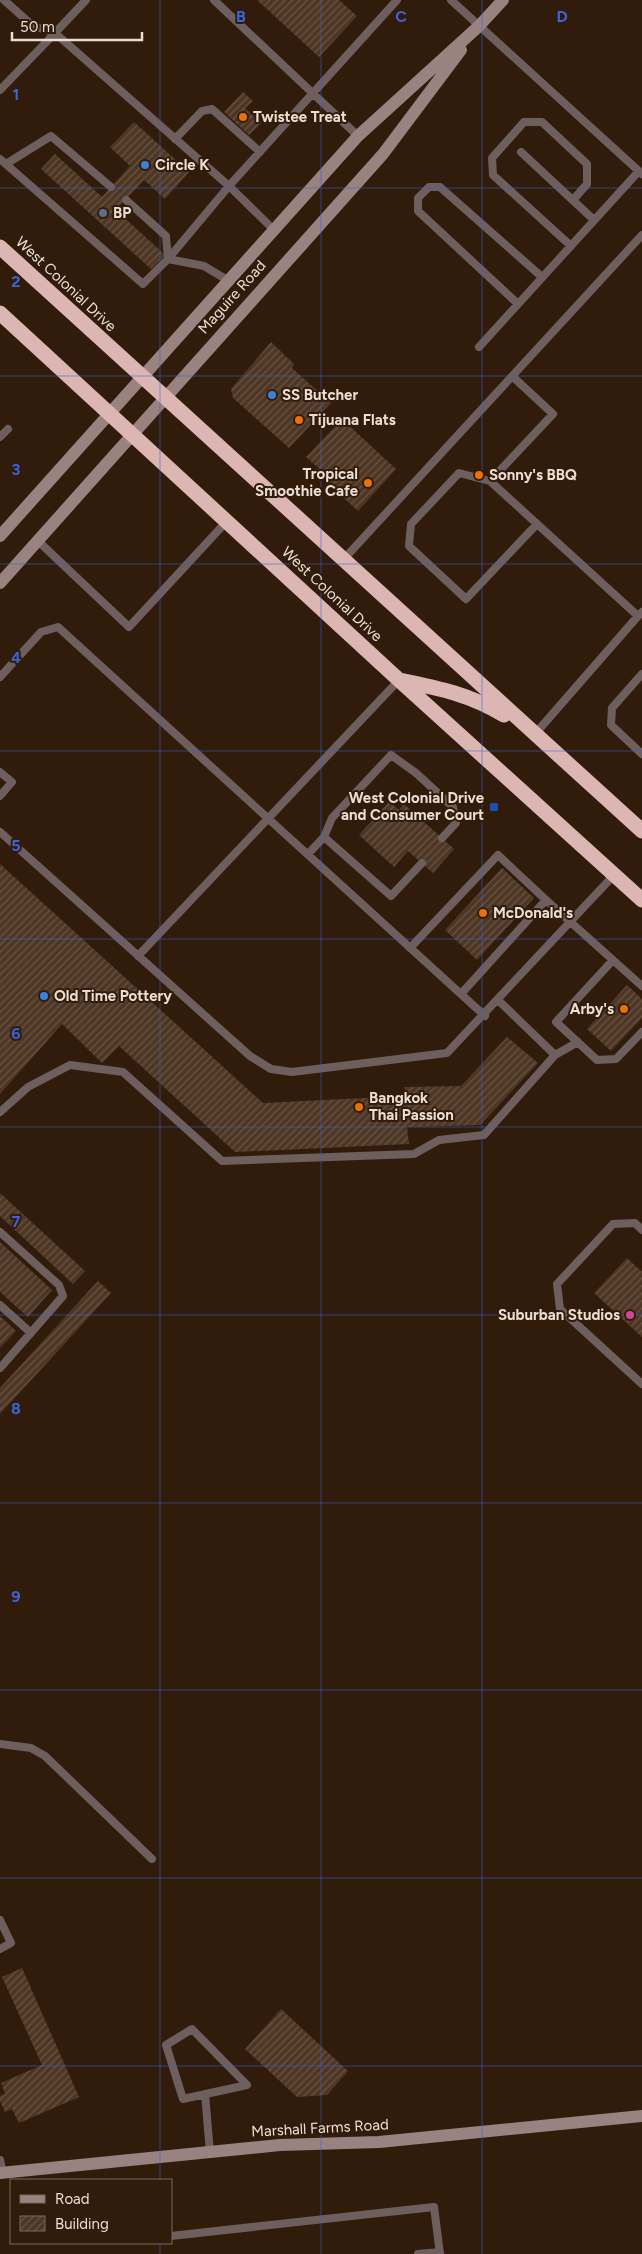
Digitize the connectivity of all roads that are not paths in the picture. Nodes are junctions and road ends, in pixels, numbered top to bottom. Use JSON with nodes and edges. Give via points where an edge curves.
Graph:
{"nodes":[{"id":1,"x":4,"y":0,"type":"edge"},
{"id":2,"x":86,"y":0,"type":"edge"},
{"id":3,"x":214,"y":0,"type":"edge"},
{"id":4,"x":397,"y":0,"type":"edge"},
{"id":5,"x":451,"y":0,"type":"edge"},
{"id":6,"x":502,"y":0,"type":"edge"},
{"id":7,"x":478,"y":26,"type":"junction"},
{"id":8,"x":55,"y":33,"type":"junction"},
{"id":9,"x":0,"y":90,"type":"edge"},
{"id":10,"x":313,"y":94,"type":"junction"},
{"id":11,"x":358,"y":136,"type":"junction"},
{"id":12,"x":175,"y":139,"type":"junction"},
{"id":13,"x":260,"y":152,"type":"junction"},
{"id":14,"x":521,"y":152,"type":"dead end"},
{"id":15,"x":3,"y":161,"type":"edge"},
{"id":16,"x":641,"y":172,"type":"edge"},
{"id":17,"x":228,"y":186,"type":"junction"},
{"id":18,"x":111,"y":187,"type":"dead end"},
{"id":19,"x":126,"y":200,"type":"dead end"},
{"id":20,"x":573,"y":200,"type":"junction"},
{"id":21,"x":594,"y":220,"type":"junction"},
{"id":22,"x":274,"y":230,"type":"junction"},
{"id":23,"x":642,"y":235,"type":"edge"},
{"id":24,"x":571,"y":246,"type":"junction"},
{"id":25,"x":0,"y":247,"type":"edge"},
{"id":26,"x":168,"y":259,"type":"junction"},
{"id":27,"x":542,"y":277,"type":"junction"},
{"id":28,"x":229,"y":282,"type":"junction"},
{"id":29,"x":518,"y":304,"type":"junction"},
{"id":30,"x":0,"y":313,"type":"edge"},
{"id":31,"x":479,"y":347,"type":"dead end"},
{"id":32,"x":512,"y":376,"type":"junction"},
{"id":33,"x":142,"y":378,"type":"junction"},
{"id":34,"x":165,"y":398,"type":"junction"},
{"id":35,"x":109,"y":414,"type":"junction"},
{"id":36,"x":8,"y":429,"type":"dead end"},
{"id":37,"x":132,"y":434,"type":"junction"},
{"id":38,"x":0,"y":437,"type":"edge"},
{"id":39,"x":490,"y":481,"type":"junction"},
{"id":40,"x":227,"y":521,"type":"junction"},
{"id":41,"x":537,"y":524,"type":"junction"},
{"id":42,"x":0,"y":536,"type":"edge"},
{"id":43,"x":38,"y":541,"type":"junction"},
{"id":44,"x":343,"y":560,"type":"junction"},
{"id":45,"x":0,"y":583,"type":"edge"},
{"id":46,"x":640,"y":614,"type":"edge"},
{"id":47,"x":642,"y":674,"type":"edge"},
{"id":48,"x":0,"y":677,"type":"edge"},
{"id":49,"x":399,"y":680,"type":"junction"},
{"id":50,"x":535,"y":734,"type":"junction"},
{"id":51,"x":642,"y":754,"type":"edge"},
{"id":52,"x":0,"y":772,"type":"edge"},
{"id":53,"x":0,"y":796,"type":"edge"},
{"id":54,"x":268,"y":817,"type":"junction"},
{"id":55,"x":642,"y":830,"type":"edge"},
{"id":56,"x":0,"y":832,"type":"edge"},
{"id":57,"x":324,"y":837,"type":"junction"},
{"id":58,"x":442,"y":838,"type":"dead end"},
{"id":59,"x":308,"y":854,"type":"junction"},
{"id":60,"x":422,"y":863,"type":"dead end"},
{"id":61,"x":614,"y":876,"type":"junction"},
{"id":62,"x":546,"y":900,"type":"junction"},
{"id":63,"x":642,"y":900,"type":"edge"},
{"id":64,"x":572,"y":922,"type":"junction"},
{"id":65,"x":410,"y":948,"type":"junction"},
{"id":66,"x":138,"y":956,"type":"junction"},
{"id":67,"x":613,"y":960,"type":"junction"},
{"id":68,"x":642,"y":986,"type":"edge"},
{"id":69,"x":461,"y":994,"type":"junction"},
{"id":70,"x":499,"y":1000,"type":"junction"},
{"id":71,"x":485,"y":1016,"type":"junction"},
{"id":72,"x":642,"y":1032,"type":"edge"},
{"id":73,"x":578,"y":1042,"type":"junction"},
{"id":74,"x":555,"y":1054,"type":"junction"},
{"id":75,"x":0,"y":1112,"type":"edge"},
{"id":76,"x":642,"y":1230,"type":"edge"},
{"id":77,"x":0,"y":1232,"type":"edge"},
{"id":78,"x":0,"y":1305,"type":"edge"},
{"id":79,"x":31,"y":1333,"type":"junction"},
{"id":80,"x":1,"y":1366,"type":"edge"},
{"id":81,"x":642,"y":1384,"type":"edge"},
{"id":82,"x":0,"y":1744,"type":"edge"},
{"id":83,"x":152,"y":1859,"type":"dead end"},
{"id":84,"x":0,"y":1920,"type":"edge"},
{"id":85,"x":0,"y":1949,"type":"edge"},
{"id":86,"x":205,"y":2094,"type":"junction"},
{"id":87,"x":642,"y":2116,"type":"edge"},
{"id":88,"x":210,"y":2153,"type":"junction"},
{"id":89,"x":1,"y":2169,"type":"edge"},
{"id":90,"x":172,"y":2236,"type":"edge"},
{"id":91,"x":440,"y":2253,"type":"edge"},
{"id":92,"x":418,"y":2254,"type":"edge"}],
"edges":[{"from":1,"to":8,"type":"lane","via":[[33,26]]},
{"from":2,"to":8,"type":"lane"},
{"from":3,"to":10,"type":"lane"},
{"from":4,"to":10,"type":"lane"},
{"from":5,"to":7,"type":"lane"},
{"from":6,"to":7,"type":"main road","name":"Maguire Road"},
{"from":7,"to":11,"type":"main road","name":"Maguire Road"},
{"from":7,"to":16,"type":"lane"},
{"from":7,"to":34,"type":"main road","name":"Maguire Road","via":[[383,154]]},
{"from":8,"to":9,"type":"lane"},
{"from":8,"to":12,"type":"lane"},
{"from":10,"to":11,"type":"lane"},
{"from":10,"to":13,"type":"lane"},
{"from":11,"to":22,"type":"main road","name":"Maguire Road"},
{"from":12,"to":13,"type":"lane","via":[[202,111],[212,109]]},
{"from":12,"to":17,"type":"lane"},
{"from":13,"to":17,"type":"lane"},
{"from":14,"to":20,"type":"lane"},
{"from":15,"to":18,"type":"lane","via":[[51,136]]},
{"from":15,"to":26,"type":"lane","via":[[143,284]]},
{"from":16,"to":21,"type":"lane"},
{"from":17,"to":22,"type":"lane"},
{"from":17,"to":26,"type":"lane"},
{"from":19,"to":26,"type":"lane","via":[[166,236]]},
{"from":20,"to":21,"type":"lane"},
{"from":20,"to":24,"type":"lane","via":[[587,184],[587,164],[542,122],[524,122],[492,158],[493,175]]},
{"from":21,"to":24,"type":"lane"},
{"from":22,"to":28,"type":"main road","name":"Maguire Road"},
{"from":23,"to":32,"type":"lane"},
{"from":24,"to":27,"type":"lane"},
{"from":25,"to":33,"type":"highway","name":"West Colonial Drive"},
{"from":26,"to":28,"type":"lane","via":[[204,266]]},
{"from":27,"to":29,"type":"lane"},
{"from":27,"to":29,"type":"lane","via":[[440,187],[429,187],[418,198],[418,211]]},
{"from":28,"to":33,"type":"main road","name":"Maguire Road"},
{"from":29,"to":31,"type":"lane"},
{"from":30,"to":35,"type":"highway","name":"West Colonial Drive"},
{"from":32,"to":39,"type":"lane","via":[[553,414]]},
{"from":32,"to":44,"type":"lane"},
{"from":33,"to":34,"type":"highway","name":"West Colonial Drive"},
{"from":33,"to":35,"type":"main road","name":"Maguire Road"},
{"from":34,"to":37,"type":"main road","name":"Maguire Road"},
{"from":34,"to":44,"type":"highway","name":"West Colonial Drive"},
{"from":35,"to":37,"type":"highway","name":"West Colonial Drive"},
{"from":35,"to":42,"type":"main road","name":"Maguire Road"},
{"from":36,"to":38,"type":"lane"},
{"from":37,"to":40,"type":"highway","name":"West Colonial Drive"},
{"from":37,"to":43,"type":"main road","name":"Maguire Road"},
{"from":39,"to":41,"type":"lane"},
{"from":39,"to":41,"type":"lane","via":[[459,473],[411,524],[409,546],[466,599]]},
{"from":40,"to":43,"type":"lane","via":[[129,627]]},
{"from":40,"to":49,"type":"highway","name":"West Colonial Drive"},
{"from":41,"to":46,"type":"lane"},
{"from":43,"to":45,"type":"main road","name":"Maguire Road"},
{"from":44,"to":50,"type":"highway","name":"West Colonial Drive"},
{"from":46,"to":50,"type":"lane"},
{"from":47,"to":51,"type":"lane","via":[[612,708],[611,725]]},
{"from":48,"to":54,"type":"lane","via":[[41,632],[58,627]]},
{"from":49,"to":50,"type":"highway","via":[[481,701]]},
{"from":49,"to":54,"type":"lane"},
{"from":49,"to":61,"type":"highway","name":"West Colonial Drive"},
{"from":50,"to":55,"type":"highway","name":"West Colonial Drive"},
{"from":52,"to":53,"type":"lane","via":[[12,782]]},
{"from":54,"to":59,"type":"lane"},
{"from":54,"to":66,"type":"lane"},
{"from":56,"to":66,"type":"lane"},
{"from":57,"to":58,"type":"lane","via":[[332,818],[392,755],[453,807],[456,823]]},
{"from":57,"to":59,"type":"lane"},
{"from":57,"to":60,"type":"lane","via":[[391,896]]},
{"from":59,"to":65,"type":"lane"},
{"from":61,"to":63,"type":"highway","name":"West Colonial Drive"},
{"from":61,"to":64,"type":"lane"},
{"from":62,"to":64,"type":"lane"},
{"from":62,"to":65,"type":"lane","via":[[498,855]]},
{"from":62,"to":69,"type":"lane"},
{"from":64,"to":67,"type":"lane"},
{"from":64,"to":70,"type":"lane"},
{"from":65,"to":69,"type":"lane"},
{"from":66,"to":71,"type":"lane","via":[[250,1056],[271,1069],[292,1072],[438,1056],[456,1047]]},
{"from":67,"to":68,"type":"lane"},
{"from":67,"to":73,"type":"lane","via":[[556,1022]]},
{"from":69,"to":71,"type":"lane"},
{"from":70,"to":71,"type":"lane"},
{"from":70,"to":74,"type":"lane"},
{"from":72,"to":73,"type":"lane","via":[[616,1059],[597,1060]]},
{"from":73,"to":74,"type":"lane"},
{"from":74,"to":75,"type":"lane","via":[[484,1135],[439,1140],[414,1154],[222,1161],[123,1072],[70,1065],[28,1087]]},
{"from":76,"to":81,"type":"lane","via":[[635,1223],[613,1224],[557,1284],[560,1309]]},
{"from":77,"to":79,"type":"lane","via":[[59,1285],[63,1296]]},
{"from":78,"to":79,"type":"lane"},
{"from":79,"to":80,"type":"lane"},
{"from":82,"to":83,"type":"lane","via":[[31,1748],[45,1756]]},
{"from":84,"to":85,"type":"lane","via":[[12,1943]]},
{"from":86,"to":86,"type":"lane","via":[[183,2098],[166,2044],[192,2029],[247,2085]]},
{"from":86,"to":88,"type":"lane"},
{"from":87,"to":88,"type":"main road","name":"Marshall Farms Road","via":[[379,2142],[280,2145]]},
{"from":88,"to":89,"type":"main road","name":"Marshall Farms Road"},
{"from":90,"to":91,"type":"lane","via":[[434,2207]]},
{"from":91,"to":92,"type":"lane"}]}
